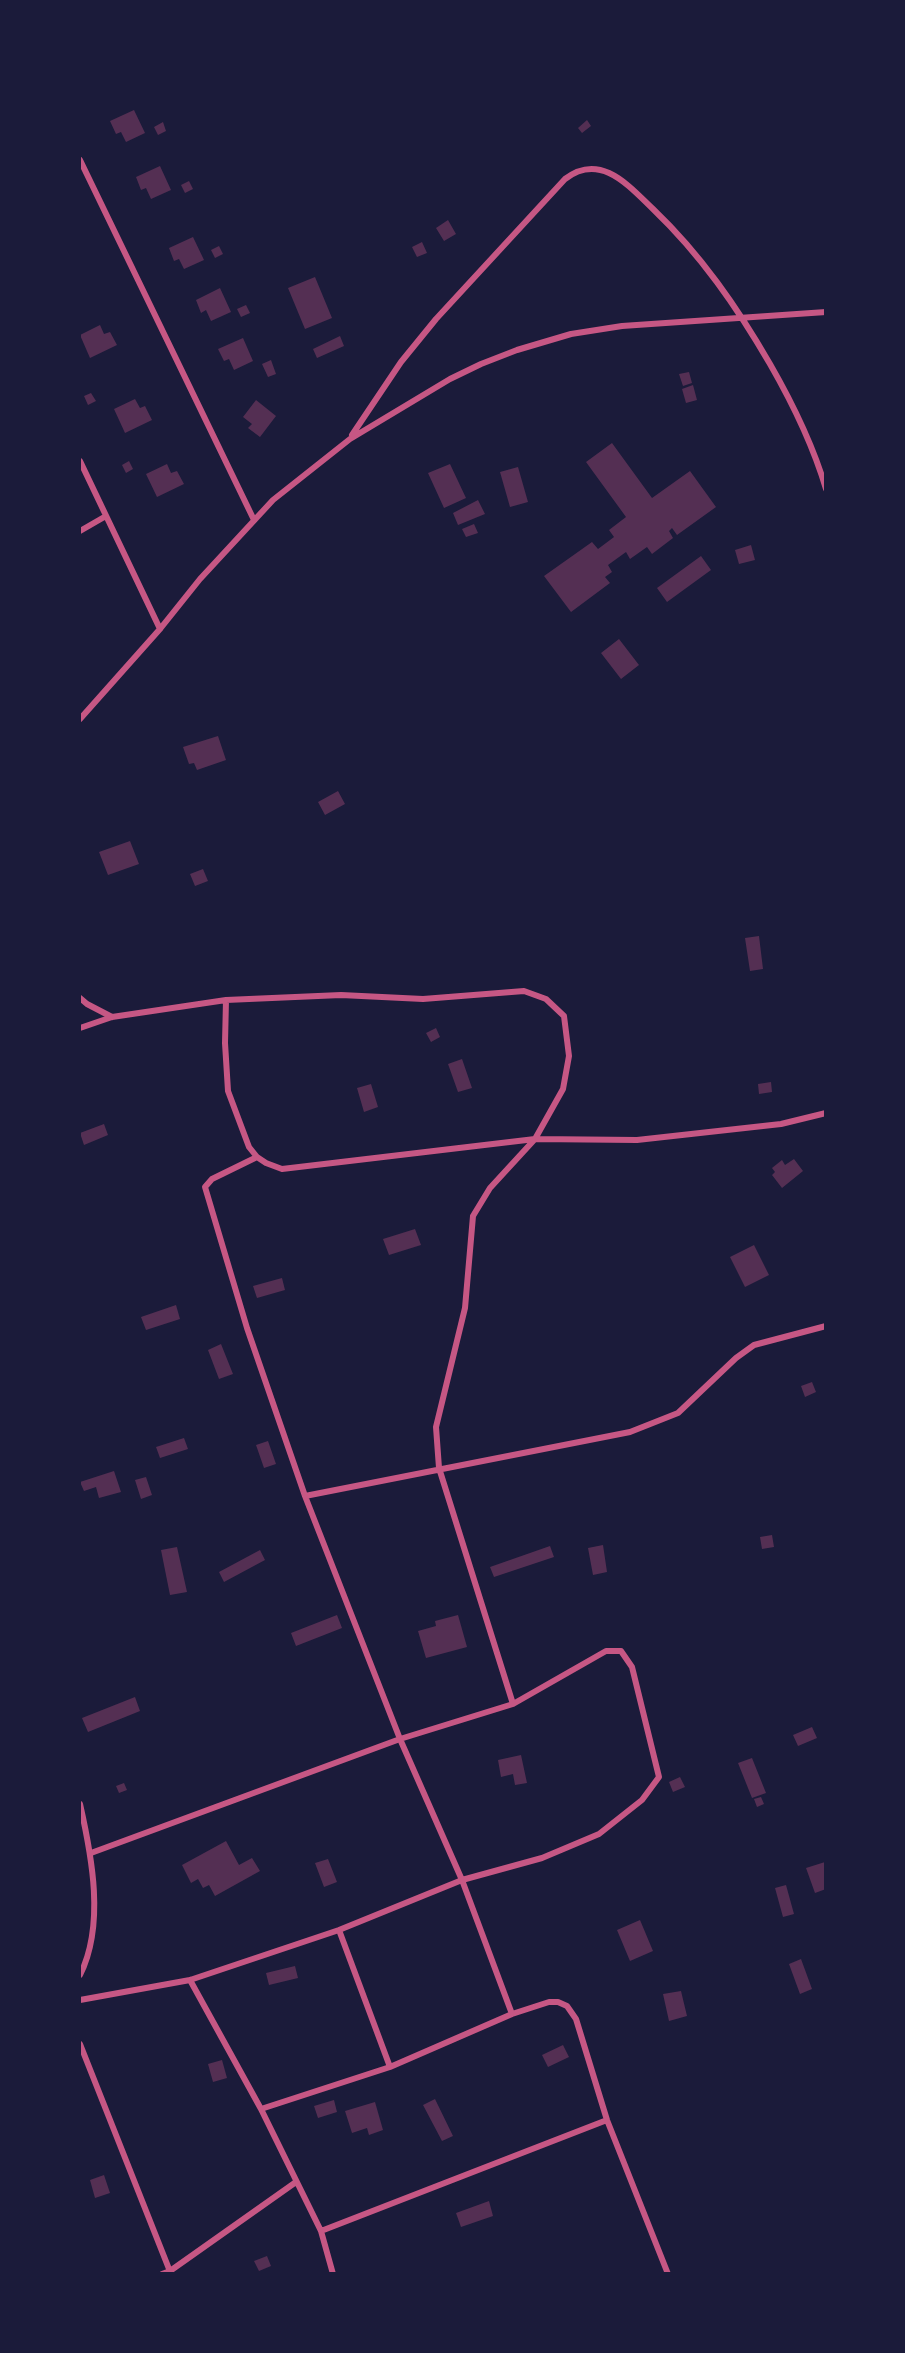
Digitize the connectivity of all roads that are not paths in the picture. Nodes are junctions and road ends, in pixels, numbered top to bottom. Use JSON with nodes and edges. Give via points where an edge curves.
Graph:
{"nodes":[{"id":1,"x":80,"y":160,"type":"edge"},
{"id":2,"x":825,"y":312,"type":"edge"},
{"id":3,"x":743,"y":317,"type":"junction"},
{"id":4,"x":350,"y":439,"type":"junction"},
{"id":5,"x":80,"y":461,"type":"edge"},
{"id":6,"x":825,"y":489,"type":"edge"},
{"id":7,"x":106,"y":516,"type":"junction"},
{"id":8,"x":254,"y":520,"type":"junction"},
{"id":9,"x":80,"y":531,"type":"edge"},
{"id":10,"x":160,"y":629,"type":"junction"},
{"id":11,"x":80,"y":719,"type":"edge"},
{"id":12,"x":80,"y":998,"type":"edge"},
{"id":13,"x":226,"y":1000,"type":"junction"},
{"id":14,"x":112,"y":1017,"type":"junction"},
{"id":15,"x":80,"y":1028,"type":"edge"},
{"id":16,"x":825,"y":1113,"type":"edge"},
{"id":17,"x":535,"y":1139,"type":"junction"},
{"id":18,"x":257,"y":1157,"type":"junction"},
{"id":19,"x":825,"y":1326,"type":"edge"},
{"id":20,"x":439,"y":1468,"type":"junction"},
{"id":21,"x":305,"y":1496,"type":"junction"},
{"id":22,"x":513,"y":1704,"type":"junction"},
{"id":23,"x":400,"y":1739,"type":"junction"},
{"id":24,"x":80,"y":1804,"type":"edge"},
{"id":25,"x":91,"y":1853,"type":"junction"},
{"id":26,"x":462,"y":1880,"type":"junction"},
{"id":27,"x":339,"y":1930,"type":"junction"},
{"id":28,"x":80,"y":1975,"type":"edge"},
{"id":29,"x":190,"y":1980,"type":"junction"},
{"id":30,"x":80,"y":2000,"type":"edge"},
{"id":31,"x":512,"y":2014,"type":"junction"},
{"id":32,"x":80,"y":2044,"type":"edge"},
{"id":33,"x":390,"y":2067,"type":"junction"},
{"id":34,"x":261,"y":2109,"type":"junction"},
{"id":35,"x":607,"y":2120,"type":"junction"},
{"id":36,"x":296,"y":2182,"type":"junction"},
{"id":37,"x":321,"y":2231,"type":"junction"},
{"id":38,"x":171,"y":2272,"type":"edge"},
{"id":39,"x":162,"y":2274,"type":"edge"},
{"id":40,"x":333,"y":2274,"type":"edge"},
{"id":41,"x":668,"y":2274,"type":"edge"}],
"edges":[{"from":1,"to":8,"type":"street"},
{"from":2,"to":3,"type":"street"},
{"from":3,"to":4,"type":"street","via":[[622,326],[542,341],[450,379]]},
{"from":3,"to":4,"type":"street","via":[[706,266],[636,194],[607,172],[585,169],[565,179],[436,319]]},
{"from":3,"to":6,"type":"street","via":[[802,425]]},
{"from":4,"to":8,"type":"street","via":[[273,500]]},
{"from":5,"to":7,"type":"street"},
{"from":7,"to":9,"type":"street"},
{"from":7,"to":10,"type":"street"},
{"from":8,"to":10,"type":"street"},
{"from":10,"to":11,"type":"street"},
{"from":12,"to":14,"type":"street"},
{"from":13,"to":14,"type":"street"},
{"from":13,"to":17,"type":"street","via":[[341,995],[423,999],[524,991],[546,999],[564,1016],[570,1056],[563,1089]]},
{"from":13,"to":18,"type":"street","via":[[228,1091],[249,1147]]},
{"from":14,"to":15,"type":"street"},
{"from":16,"to":17,"type":"street","via":[[781,1124],[637,1140]]},
{"from":17,"to":18,"type":"street","via":[[282,1169]]},
{"from":17,"to":20,"type":"street","via":[[490,1188],[473,1216],[465,1308],[436,1427]]},
{"from":18,"to":21,"type":"street","via":[[212,1179],[205,1187],[247,1329]]},
{"from":19,"to":20,"type":"street","via":[[754,1345],[678,1413],[630,1432]]},
{"from":20,"to":21,"type":"street"},
{"from":20,"to":22,"type":"street"},
{"from":21,"to":23,"type":"street"},
{"from":22,"to":23,"type":"street"},
{"from":22,"to":26,"type":"street","via":[[606,1651],[621,1651],[632,1667],[659,1777],[642,1800],[599,1834],[542,1858]]},
{"from":23,"to":25,"type":"street"},
{"from":23,"to":26,"type":"street"},
{"from":24,"to":25,"type":"street"},
{"from":25,"to":28,"type":"street","via":[[94,1893],[89,1954]]},
{"from":26,"to":27,"type":"street"},
{"from":26,"to":31,"type":"street"},
{"from":27,"to":29,"type":"street"},
{"from":27,"to":33,"type":"street"},
{"from":29,"to":30,"type":"street"},
{"from":29,"to":34,"type":"street"},
{"from":31,"to":33,"type":"street"},
{"from":31,"to":35,"type":"street","via":[[549,2002],[558,2002],[572,2011]]},
{"from":32,"to":38,"type":"street"},
{"from":33,"to":34,"type":"street"},
{"from":34,"to":36,"type":"street"},
{"from":35,"to":37,"type":"street"},
{"from":35,"to":41,"type":"street"},
{"from":36,"to":37,"type":"street"},
{"from":36,"to":38,"type":"street"},
{"from":37,"to":40,"type":"street"},
{"from":38,"to":39,"type":"street"}]}
